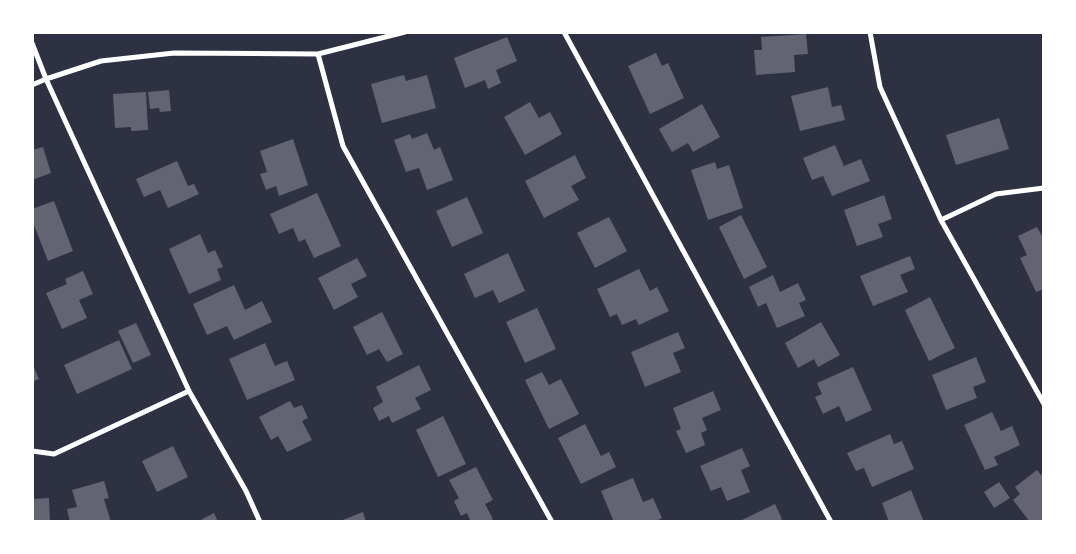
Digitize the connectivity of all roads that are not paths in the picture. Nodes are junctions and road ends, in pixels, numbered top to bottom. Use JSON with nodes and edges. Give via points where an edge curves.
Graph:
{"nodes":[{"id":1,"x":405,"y":32,"type":"edge"},
{"id":2,"x":564,"y":32,"type":"edge"},
{"id":3,"x":870,"y":32,"type":"edge"},
{"id":4,"x":32,"y":43,"type":"edge"},
{"id":5,"x":318,"y":54,"type":"junction"},
{"id":6,"x":46,"y":79,"type":"junction"},
{"id":7,"x":32,"y":85,"type":"edge"},
{"id":8,"x":1044,"y":188,"type":"edge"},
{"id":9,"x":941,"y":220,"type":"junction"},
{"id":10,"x":189,"y":391,"type":"junction"},
{"id":11,"x":1044,"y":404,"type":"edge"},
{"id":12,"x":32,"y":451,"type":"edge"},
{"id":13,"x":260,"y":522,"type":"edge"},
{"id":14,"x":552,"y":522,"type":"edge"},
{"id":15,"x":831,"y":522,"type":"edge"}],
"edges":[{"from":1,"to":5,"type":"street"},
{"from":2,"to":15,"type":"street"},
{"from":3,"to":9,"type":"street","via":[[880,87]]},
{"from":4,"to":6,"type":"street"},
{"from":5,"to":6,"type":"street","via":[[174,53],[101,61]]},
{"from":5,"to":14,"type":"street","via":[[343,146]]},
{"from":6,"to":7,"type":"street"},
{"from":6,"to":10,"type":"street"},
{"from":8,"to":9,"type":"street","via":[[996,194]]},
{"from":9,"to":11,"type":"street"},
{"from":10,"to":12,"type":"street","via":[[54,454]]},
{"from":10,"to":13,"type":"street"}]}
